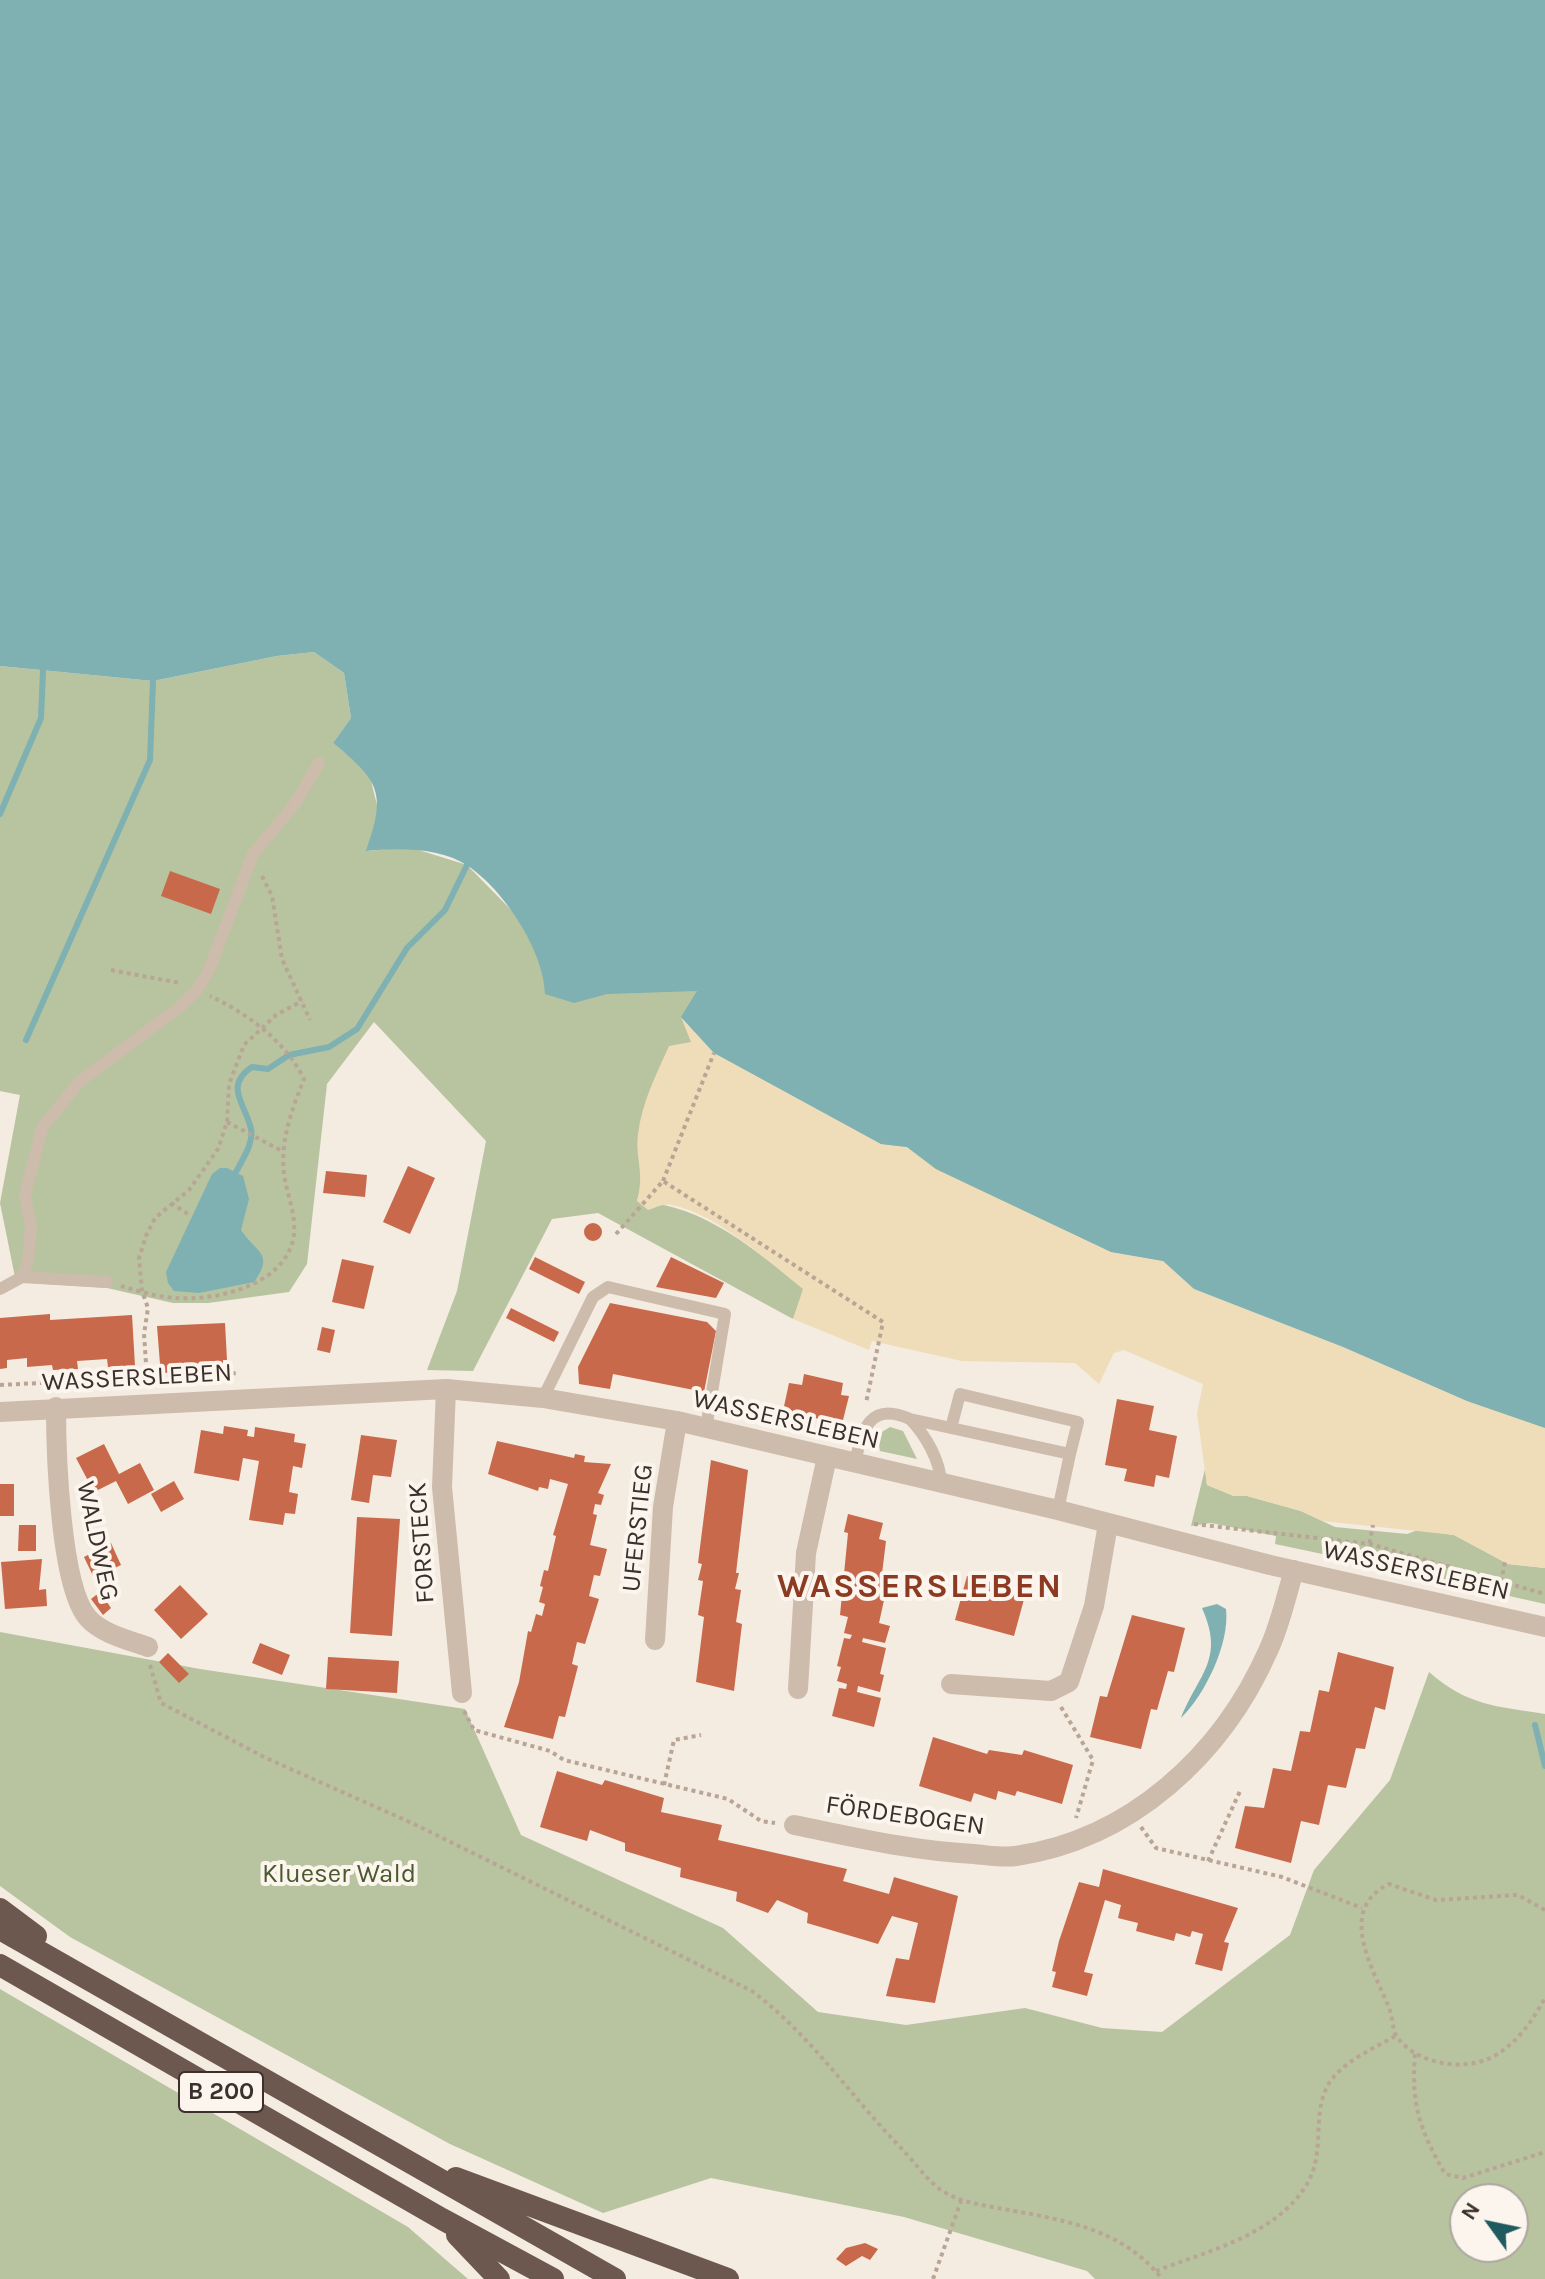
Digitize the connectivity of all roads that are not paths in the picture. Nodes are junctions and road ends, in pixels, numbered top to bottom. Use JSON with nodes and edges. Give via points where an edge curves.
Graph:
{"nodes":[{"id":1,"x":319,"y":763,"type":"dead end"},
{"id":2,"x":22,"y":1277,"type":"junction"},
{"id":3,"x":107,"y":1282,"type":"road end"},
{"id":4,"x":0,"y":1289,"type":"edge"},
{"id":5,"x":446,"y":1389,"type":"junction"},
{"id":6,"x":543,"y":1398,"type":"junction"},
{"id":7,"x":56,"y":1407,"type":"junction"},
{"id":8,"x":0,"y":1412,"type":"edge"},
{"id":9,"x":910,"y":1419,"type":"junction"},
{"id":10,"x":677,"y":1421,"type":"junction"},
{"id":11,"x":706,"y":1428,"type":"junction"},
{"id":12,"x":951,"y":1428,"type":"junction"},
{"id":13,"x":1070,"y":1454,"type":"junction"},
{"id":14,"x":827,"y":1457,"type":"junction"},
{"id":15,"x":855,"y":1463,"type":"junction"},
{"id":16,"x":941,"y":1483,"type":"junction"},
{"id":17,"x":1058,"y":1510,"type":"junction"},
{"id":18,"x":1108,"y":1524,"type":"junction"},
{"id":19,"x":1294,"y":1570,"type":"junction"},
{"id":20,"x":1545,"y":1627,"type":"edge"},
{"id":21,"x":655,"y":1640,"type":"dead end"},
{"id":22,"x":148,"y":1647,"type":"road end"},
{"id":23,"x":951,"y":1684,"type":"dead end"},
{"id":24,"x":798,"y":1689,"type":"dead end"},
{"id":25,"x":462,"y":1693,"type":"road end"},
{"id":26,"x":794,"y":1825,"type":"road end"},
{"id":27,"x":0,"y":1909,"type":"edge"},
{"id":28,"x":0,"y":1929,"type":"edge"},
{"id":29,"x":0,"y":1965,"type":"edge"},
{"id":30,"x":121,"y":1998,"type":"junction"},
{"id":31,"x":406,"y":2159,"type":"junction"},
{"id":32,"x":442,"y":2219,"type":"junction"},
{"id":33,"x":499,"y":2279,"type":"edge"},
{"id":34,"x":553,"y":2279,"type":"edge"},
{"id":35,"x":615,"y":2279,"type":"edge"},
{"id":36,"x":728,"y":2279,"type":"edge"}],
"edges":[{"from":1,"to":2,"type":"lane","via":[[250,862],[197,990],[79,1082],[42,1128],[25,1195],[31,1227]]},
{"from":2,"to":3,"type":"lane"},
{"from":2,"to":4,"type":"lane"},
{"from":5,"to":6,"type":"street","name":"WASSERSLEBEN"},
{"from":5,"to":7,"type":"street","name":"WASSERSLEBEN"},
{"from":5,"to":25,"type":"street","name":"FORSTECK","via":[[442,1487]]},
{"from":6,"to":10,"type":"street","name":"WASSERSLEBEN"},
{"from":6,"to":11,"type":"lane","via":[[593,1297],[608,1287],[725,1314]]},
{"from":7,"to":8,"type":"street","name":"WASSERSLEBEN"},
{"from":7,"to":22,"type":"street","name":"WALDWEG","via":[[56,1473],[79,1604],[88,1619],[107,1632]]},
{"from":9,"to":12,"type":"lane"},
{"from":9,"to":15,"type":"lane","via":[[893,1412],[876,1416],[861,1433]]},
{"from":9,"to":16,"type":"lane","via":[[941,1470]]},
{"from":10,"to":11,"type":"street","name":"WASSERSLEBEN"},
{"from":10,"to":21,"type":"street","name":"UFERSTIEG","via":[[663,1507]]},
{"from":11,"to":14,"type":"street","name":"WASSERSLEBEN"},
{"from":12,"to":13,"type":"lane"},
{"from":12,"to":13,"type":"lane","via":[[960,1394],[1078,1422]]},
{"from":13,"to":17,"type":"lane"},
{"from":14,"to":15,"type":"street","name":"WASSERSLEBEN"},
{"from":14,"to":24,"type":"street","via":[[806,1553]]},
{"from":15,"to":16,"type":"street","name":"WASSERSLEBEN"},
{"from":16,"to":17,"type":"street","name":"WASSERSLEBEN"},
{"from":17,"to":18,"type":"street","name":"WASSERSLEBEN"},
{"from":18,"to":19,"type":"street","name":"WASSERSLEBEN"},
{"from":18,"to":23,"type":"street","via":[[1094,1606],[1069,1682],[1051,1691]]},
{"from":19,"to":20,"type":"street","name":"WASSERSLEBEN"},
{"from":19,"to":26,"type":"street","name":"FÖRDEBOGEN","via":[[1270,1649],[1220,1736],[1200,1759],[1131,1814],[1100,1831],[1014,1856],[944,1853]]},
{"from":27,"to":30,"type":"highway"},
{"from":28,"to":30,"type":"highway","number":"B 200"},
{"from":29,"to":32,"type":"highway","number":"B 200"},
{"from":30,"to":31,"type":"highway","number":"B 200"},
{"from":31,"to":35,"type":"highway","number":"B 200"},
{"from":31,"to":36,"type":"highway"},
{"from":32,"to":33,"type":"highway"},
{"from":32,"to":34,"type":"highway","number":"B 200"}]}
